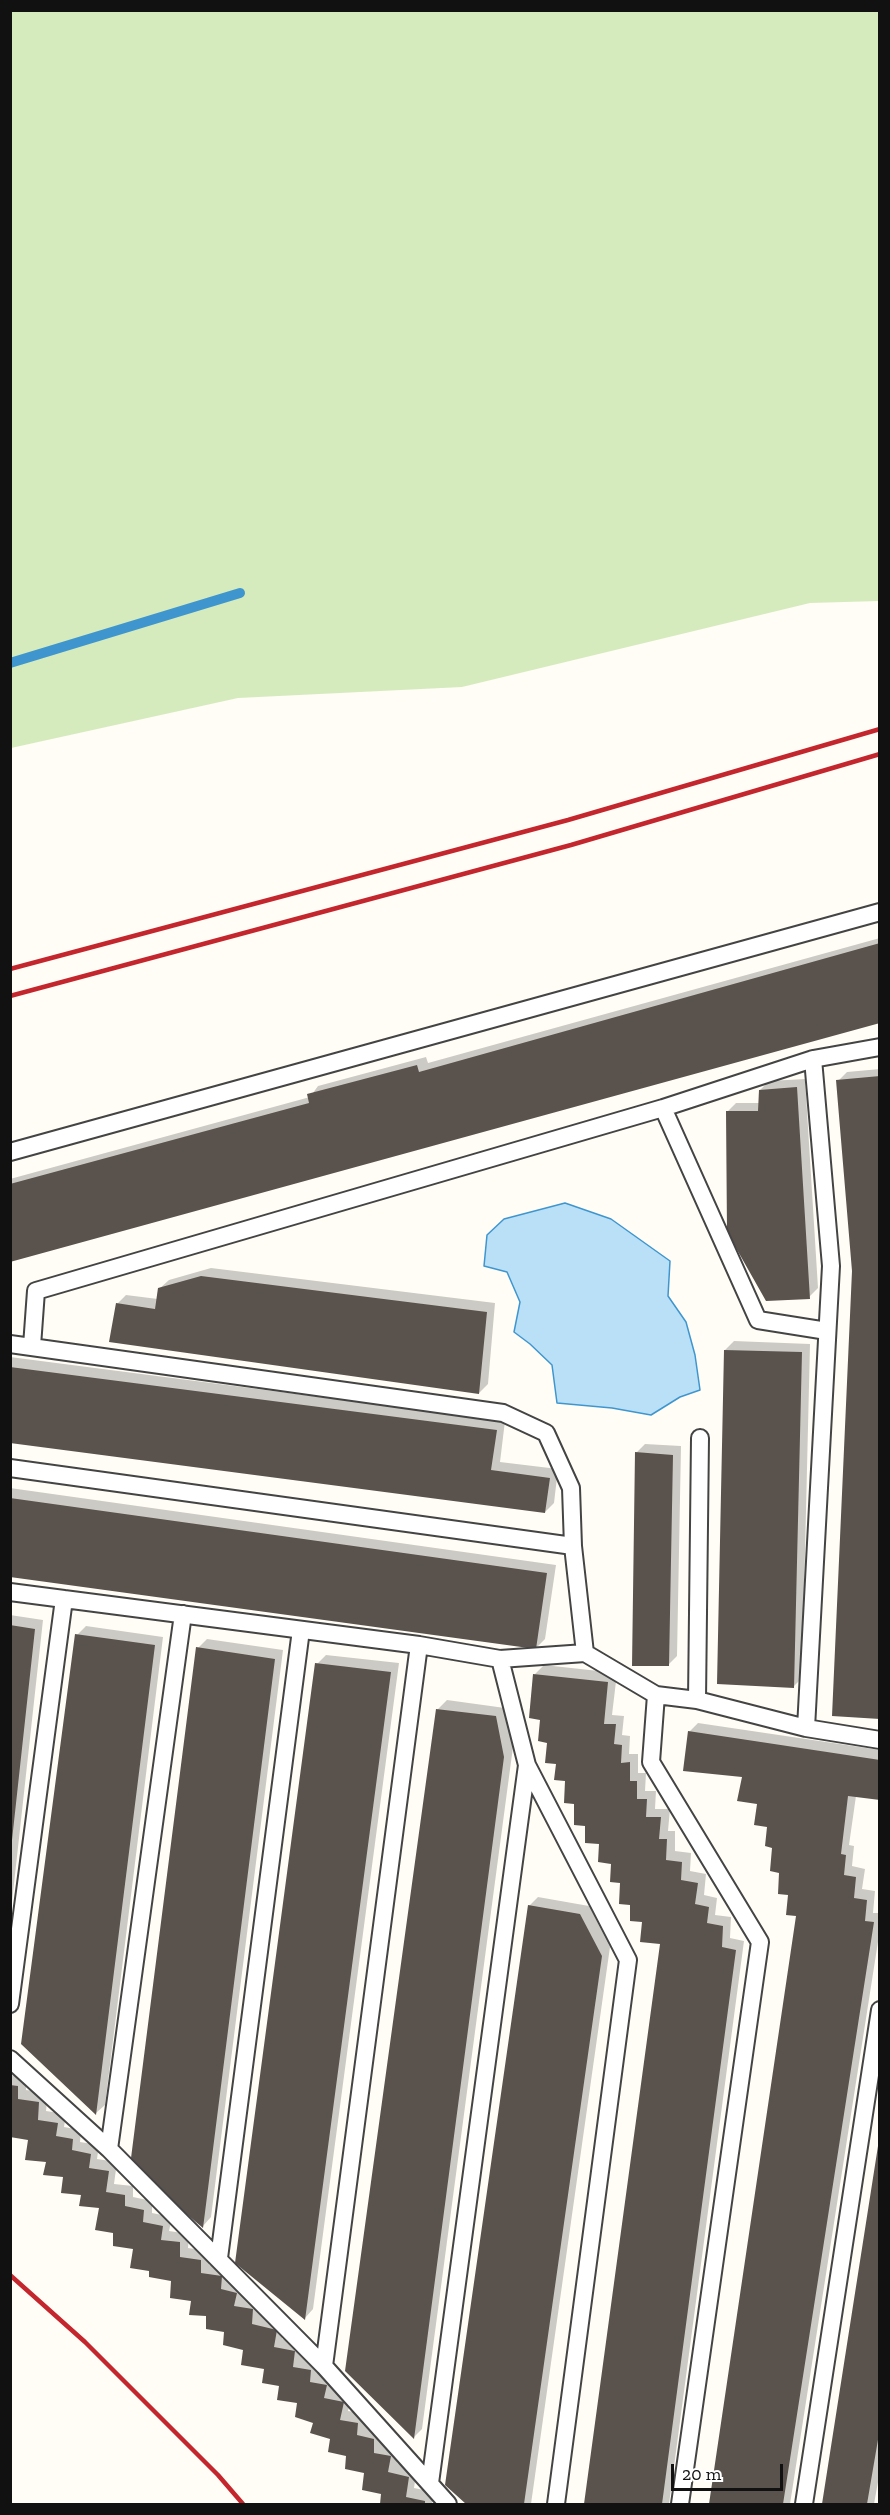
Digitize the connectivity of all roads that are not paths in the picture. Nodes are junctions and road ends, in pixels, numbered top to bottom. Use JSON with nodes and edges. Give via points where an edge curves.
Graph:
{"nodes":[{"id":1,"x":879,"y":912,"type":"edge"},
{"id":2,"x":879,"y":1047,"type":"edge"},
{"id":3,"x":813,"y":1059,"type":"junction"},
{"id":4,"x":663,"y":1108,"type":"junction"},
{"id":5,"x":10,"y":1152,"type":"edge"},
{"id":6,"x":826,"y":1331,"type":"junction"},
{"id":7,"x":10,"y":1344,"type":"edge"},
{"id":8,"x":32,"y":1346,"type":"junction"},
{"id":9,"x":700,"y":1438,"type":"dead end"},
{"id":10,"x":10,"y":1468,"type":"edge"},
{"id":11,"x":573,"y":1546,"type":"junction"},
{"id":12,"x":10,"y":1592,"type":"edge"},
{"id":13,"x":64,"y":1599,"type":"junction"},
{"id":14,"x":183,"y":1614,"type":"junction"},
{"id":15,"x":301,"y":1630,"type":"junction"},
{"id":16,"x":419,"y":1645,"type":"junction"},
{"id":17,"x":585,"y":1653,"type":"junction"},
{"id":18,"x":500,"y":1659,"type":"junction"},
{"id":19,"x":657,"y":1695,"type":"junction"},
{"id":20,"x":697,"y":1700,"type":"junction"},
{"id":21,"x":806,"y":1728,"type":"junction"},
{"id":22,"x":879,"y":1740,"type":"edge"},
{"id":23,"x":527,"y":1766,"type":"junction"},
{"id":24,"x":10,"y":2004,"type":"edge"},
{"id":25,"x":879,"y":2010,"type":"edge"},
{"id":26,"x":10,"y":2059,"type":"edge"},
{"id":27,"x":109,"y":2149,"type":"junction"},
{"id":28,"x":219,"y":2258,"type":"junction"},
{"id":29,"x":324,"y":2366,"type":"junction"},
{"id":30,"x":430,"y":2483,"type":"junction"},
{"id":31,"x":448,"y":2505,"type":"edge"},
{"id":32,"x":556,"y":2505,"type":"edge"},
{"id":33,"x":680,"y":2505,"type":"edge"},
{"id":34,"x":804,"y":2505,"type":"edge"}],
"edges":[{"from":1,"to":5,"type":"lane"},
{"from":2,"to":3,"type":"lane"},
{"from":3,"to":4,"type":"lane"},
{"from":3,"to":6,"type":"lane","via":[[831,1266]]},
{"from":4,"to":6,"type":"lane","via":[[759,1320]]},
{"from":4,"to":8,"type":"lane","via":[[36,1291]]},
{"from":6,"to":21,"type":"lane"},
{"from":7,"to":8,"type":"lane"},
{"from":8,"to":11,"type":"lane","via":[[503,1413],[546,1433],[571,1488]]},
{"from":9,"to":20,"type":"lane"},
{"from":10,"to":11,"type":"lane"},
{"from":11,"to":17,"type":"lane"},
{"from":12,"to":13,"type":"lane"},
{"from":13,"to":14,"type":"lane"},
{"from":13,"to":24,"type":"lane"},
{"from":14,"to":15,"type":"lane"},
{"from":14,"to":27,"type":"lane"},
{"from":15,"to":16,"type":"lane"},
{"from":15,"to":28,"type":"lane"},
{"from":16,"to":18,"type":"lane"},
{"from":16,"to":29,"type":"lane"},
{"from":17,"to":18,"type":"lane"},
{"from":17,"to":19,"type":"lane"},
{"from":18,"to":23,"type":"lane"},
{"from":19,"to":20,"type":"lane"},
{"from":19,"to":33,"type":"lane","via":[[651,1761],[760,1942]]},
{"from":20,"to":21,"type":"lane"},
{"from":21,"to":22,"type":"lane"},
{"from":23,"to":30,"type":"lane"},
{"from":23,"to":32,"type":"lane","via":[[627,1960]]},
{"from":25,"to":34,"type":"lane"},
{"from":26,"to":27,"type":"lane"},
{"from":27,"to":28,"type":"lane"},
{"from":28,"to":29,"type":"lane"},
{"from":29,"to":30,"type":"lane"},
{"from":30,"to":31,"type":"lane"}]}
